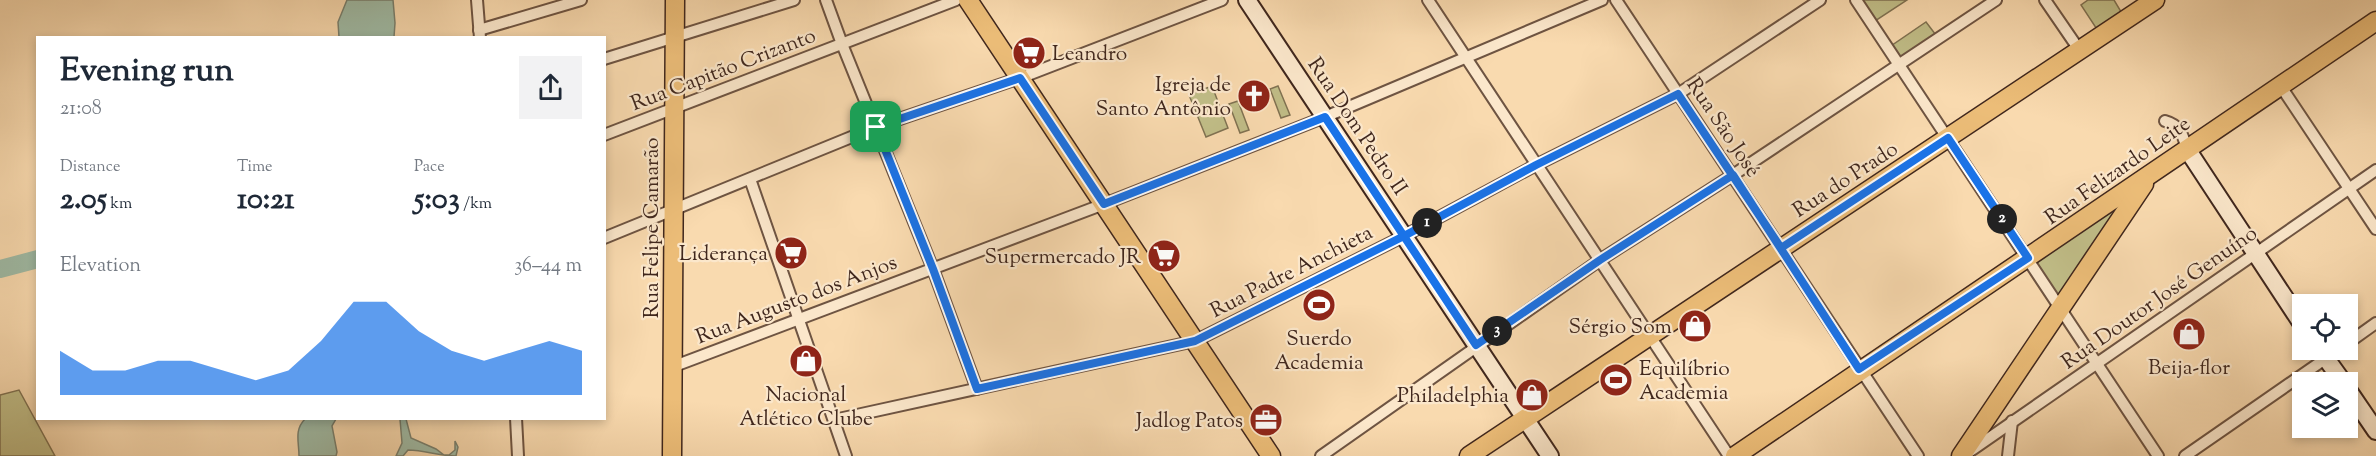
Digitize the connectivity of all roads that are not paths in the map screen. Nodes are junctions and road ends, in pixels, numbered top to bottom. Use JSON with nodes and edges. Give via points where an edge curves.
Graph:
{"nodes":[{"id":1,"x":477,"y":0,"type":"edge"},
{"id":2,"x":581,"y":0,"type":"edge"},
{"id":3,"x":675,"y":0,"type":"edge"},
{"id":4,"x":794,"y":0,"type":"edge"},
{"id":5,"x":826,"y":0,"type":"edge"},
{"id":6,"x":956,"y":0,"type":"edge"},
{"id":7,"x":968,"y":0,"type":"edge"},
{"id":8,"x":1222,"y":0,"type":"edge"},
{"id":9,"x":1247,"y":0,"type":"edge"},
{"id":10,"x":1428,"y":0,"type":"edge"},
{"id":11,"x":1602,"y":0,"type":"edge"},
{"id":12,"x":1616,"y":0,"type":"edge"},
{"id":13,"x":1820,"y":0,"type":"edge"},
{"id":14,"x":1856,"y":0,"type":"edge"},
{"id":15,"x":1996,"y":0,"type":"edge"},
{"id":16,"x":2045,"y":0,"type":"edge"},
{"id":17,"x":2155,"y":0,"type":"edge"},
{"id":18,"x":2376,"y":21,"type":"edge"},
{"id":19,"x":480,"y":34,"type":"edge"},
{"id":20,"x":675,"y":37,"type":"junction"},
{"id":21,"x":842,"y":44,"type":"junction"},
{"id":22,"x":2080,"y":51,"type":"junction"},
{"id":23,"x":1465,"y":57,"type":"junction"},
{"id":24,"x":606,"y":58,"type":"edge"},
{"id":25,"x":1899,"y":65,"type":"junction"},
{"id":26,"x":1020,"y":78,"type":"junction"},
{"id":27,"x":2280,"y":85,"type":"junction"},
{"id":28,"x":1678,"y":94,"type":"junction"},
{"id":29,"x":674,"y":108,"type":"junction"},
{"id":30,"x":1325,"y":117,"type":"junction"},
{"id":31,"x":2165,"y":121,"type":"dead end"},
{"id":32,"x":876,"y":127,"type":"junction"},
{"id":33,"x":606,"y":134,"type":"edge"},
{"id":34,"x":1948,"y":138,"type":"junction"},
{"id":35,"x":2187,"y":149,"type":"junction"},
{"id":36,"x":1536,"y":165,"type":"junction"},
{"id":37,"x":2376,"y":170,"type":"edge"},
{"id":38,"x":1733,"y":175,"type":"junction"},
{"id":39,"x":2150,"y":175,"type":"junction"},
{"id":40,"x":750,"y":179,"type":"junction"},
{"id":41,"x":2349,"y":188,"type":"junction"},
{"id":42,"x":1104,"y":204,"type":"junction"},
{"id":43,"x":674,"y":212,"type":"junction"},
{"id":44,"x":2376,"y":229,"type":"edge"},
{"id":45,"x":1404,"y":236,"type":"junction"},
{"id":46,"x":606,"y":237,"type":"edge"},
{"id":47,"x":1781,"y":248,"type":"junction"},
{"id":48,"x":2255,"y":254,"type":"junction"},
{"id":49,"x":2028,"y":258,"type":"junction"},
{"id":50,"x":1600,"y":260,"type":"junction"},
{"id":51,"x":933,"y":269,"type":"junction"},
{"id":52,"x":2060,"y":307,"type":"junction"},
{"id":53,"x":2292,"y":309,"type":"edge"},
{"id":54,"x":799,"y":319,"type":"junction"},
{"id":55,"x":2376,"y":323,"type":"edge"},
{"id":56,"x":1649,"y":336,"type":"junction"},
{"id":57,"x":2358,"y":336,"type":"edge"},
{"id":58,"x":1195,"y":341,"type":"junction"},
{"id":59,"x":1476,"y":345,"type":"junction"},
{"id":60,"x":2317,"y":360,"type":"edge"},
{"id":61,"x":2097,"y":364,"type":"junction"},
{"id":62,"x":672,"y":367,"type":"junction"},
{"id":63,"x":1859,"y":369,"type":"junction"},
{"id":64,"x":977,"y":389,"type":"junction"},
{"id":65,"x":2358,"y":405,"type":"edge"},
{"id":66,"x":1525,"y":418,"type":"junction"},
{"id":67,"x":516,"y":420,"type":"edge"},
{"id":68,"x":834,"y":420,"type":"junction"},
{"id":69,"x":2012,"y":421,"type":"junction"},
{"id":70,"x":2376,"y":431,"type":"edge"},
{"id":71,"x":518,"y":456,"type":"edge"},
{"id":72,"x":672,"y":456,"type":"edge"},
{"id":73,"x":846,"y":456,"type":"edge"},
{"id":74,"x":1271,"y":456,"type":"edge"},
{"id":75,"x":1321,"y":456,"type":"edge"},
{"id":76,"x":1469,"y":456,"type":"edge"},
{"id":77,"x":1550,"y":456,"type":"edge"},
{"id":78,"x":1729,"y":456,"type":"edge"},
{"id":79,"x":1735,"y":456,"type":"edge"},
{"id":80,"x":1918,"y":456,"type":"edge"},
{"id":81,"x":1962,"y":456,"type":"edge"},
{"id":82,"x":2008,"y":456,"type":"edge"},
{"id":83,"x":2158,"y":456,"type":"edge"},
{"id":84,"x":2185,"y":456,"type":"edge"}],
"edges":[{"from":1,"to":19,"type":"street"},
{"from":2,"to":19,"type":"street"},
{"from":3,"to":20,"type":"main road","name":"Rua Felipe Camarão"},
{"from":4,"to":20,"type":"street"},
{"from":5,"to":21,"type":"street"},
{"from":6,"to":21,"type":"street","name":"Rua Capitão Crizanto"},
{"from":7,"to":26,"type":"main road"},
{"from":8,"to":26,"type":"street"},
{"from":9,"to":30,"type":"street","name":"Rua Dom Pedro II"},
{"from":10,"to":23,"type":"street"},
{"from":11,"to":23,"type":"street","name":"Rua Augusto dos Anjos"},
{"from":12,"to":28,"type":"street","name":"Rua São José"},
{"from":13,"to":28,"type":"street","name":"Rua Padre Anchieta"},
{"from":14,"to":25,"type":"street"},
{"from":15,"to":25,"type":"street"},
{"from":16,"to":22,"type":"street"},
{"from":17,"to":22,"type":"main road","name":"Rua do Prado"},
{"from":18,"to":27,"type":"main road","name":"Rua Felizardo Leite"},
{"from":20,"to":24,"type":"street"},
{"from":20,"to":29,"type":"main road","name":"Rua Felipe Camarão"},
{"from":21,"to":29,"type":"street","name":"Rua Capitão Crizanto"},
{"from":21,"to":32,"type":"street"},
{"from":22,"to":34,"type":"main road","name":"Rua do Prado"},
{"from":23,"to":30,"type":"street","name":"Rua Augusto dos Anjos"},
{"from":23,"to":36,"type":"street"},
{"from":25,"to":34,"type":"street"},
{"from":25,"to":38,"type":"street"},
{"from":26,"to":32,"type":"street"},
{"from":26,"to":42,"type":"main road"},
{"from":27,"to":35,"type":"main road","name":"Rua Felizardo Leite"},
{"from":27,"to":41,"type":"street"},
{"from":28,"to":36,"type":"street","name":"Rua Padre Anchieta"},
{"from":28,"to":38,"type":"street","name":"Rua São José"},
{"from":29,"to":33,"type":"street","name":"Rua Capitão Crizanto"},
{"from":29,"to":43,"type":"main road","name":"Rua Felipe Camarão"},
{"from":30,"to":42,"type":"street","name":"Rua Augusto dos Anjos"},
{"from":30,"to":45,"type":"street","name":"Rua Dom Pedro II"},
{"from":31,"to":35,"type":"street","via":[[2180,130]]},
{"from":32,"to":40,"type":"street"},
{"from":32,"to":51,"type":"street"},
{"from":34,"to":47,"type":"main road","name":"Rua do Prado"},
{"from":34,"to":49,"type":"street"},
{"from":35,"to":39,"type":"main road","name":"Rua Felizardo Leite"},
{"from":35,"to":48,"type":"street"},
{"from":36,"to":45,"type":"street","name":"Rua Padre Anchieta"},
{"from":36,"to":50,"type":"street"},
{"from":37,"to":41,"type":"street","name":"Rua Doutor José Genuíno"},
{"from":38,"to":47,"type":"street","name":"Rua São José"},
{"from":38,"to":50,"type":"street"},
{"from":39,"to":49,"type":"main road","name":"Rua Felizardo Leite"},
{"from":39,"to":52,"type":"main road"},
{"from":40,"to":43,"type":"street"},
{"from":40,"to":54,"type":"street"},
{"from":41,"to":44,"type":"street"},
{"from":41,"to":48,"type":"street","name":"Rua Doutor José Genuíno"},
{"from":42,"to":51,"type":"street","name":"Rua Augusto dos Anjos"},
{"from":42,"to":58,"type":"main road"},
{"from":43,"to":46,"type":"street"},
{"from":43,"to":62,"type":"main road","name":"Rua Felipe Camarão"},
{"from":45,"to":58,"type":"street","name":"Rua Padre Anchieta"},
{"from":45,"to":59,"type":"street","name":"Rua Dom Pedro II"},
{"from":47,"to":56,"type":"main road","name":"Rua do Prado"},
{"from":47,"to":63,"type":"street","name":"Rua São José"},
{"from":48,"to":53,"type":"street"},
{"from":48,"to":61,"type":"street","name":"Rua Doutor José Genuíno"},
{"from":49,"to":52,"type":"street"},
{"from":49,"to":63,"type":"main road","name":"Rua Felizardo Leite"},
{"from":50,"to":56,"type":"street"},
{"from":50,"to":59,"type":"street"},
{"from":51,"to":54,"type":"street","name":"Rua Augusto dos Anjos"},
{"from":51,"to":64,"type":"street"},
{"from":52,"to":61,"type":"street"},
{"from":52,"to":81,"type":"main road"},
{"from":54,"to":62,"type":"street","name":"Rua Augusto dos Anjos"},
{"from":54,"to":68,"type":"street"},
{"from":55,"to":57,"type":"street"},
{"from":56,"to":66,"type":"main road","name":"Rua do Prado"},
{"from":56,"to":78,"type":"street"},
{"from":58,"to":64,"type":"street","name":"Rua Padre Anchieta"},
{"from":58,"to":74,"type":"main road"},
{"from":59,"to":66,"type":"street","name":"Rua Dom Pedro II"},
{"from":59,"to":75,"type":"street"},
{"from":60,"to":84,"type":"street"},
{"from":61,"to":69,"type":"street","name":"Rua Doutor José Genuíno"},
{"from":61,"to":83,"type":"street"},
{"from":62,"to":72,"type":"main road","name":"Rua Felipe Camarão"},
{"from":63,"to":79,"type":"main road","name":"Rua Felizardo Leite"},
{"from":63,"to":80,"type":"street","name":"Rua São José"},
{"from":64,"to":68,"type":"street","name":"Rua Padre Anchieta"},
{"from":65,"to":70,"type":"street"},
{"from":66,"to":76,"type":"main road","name":"Rua do Prado"},
{"from":66,"to":77,"type":"street","name":"Rua Dom Pedro II"},
{"from":67,"to":71,"type":"street"},
{"from":68,"to":73,"type":"street"},
{"from":69,"to":81,"type":"street","name":"Rua Doutor José Genuíno"},
{"from":69,"to":82,"type":"street"}]}
